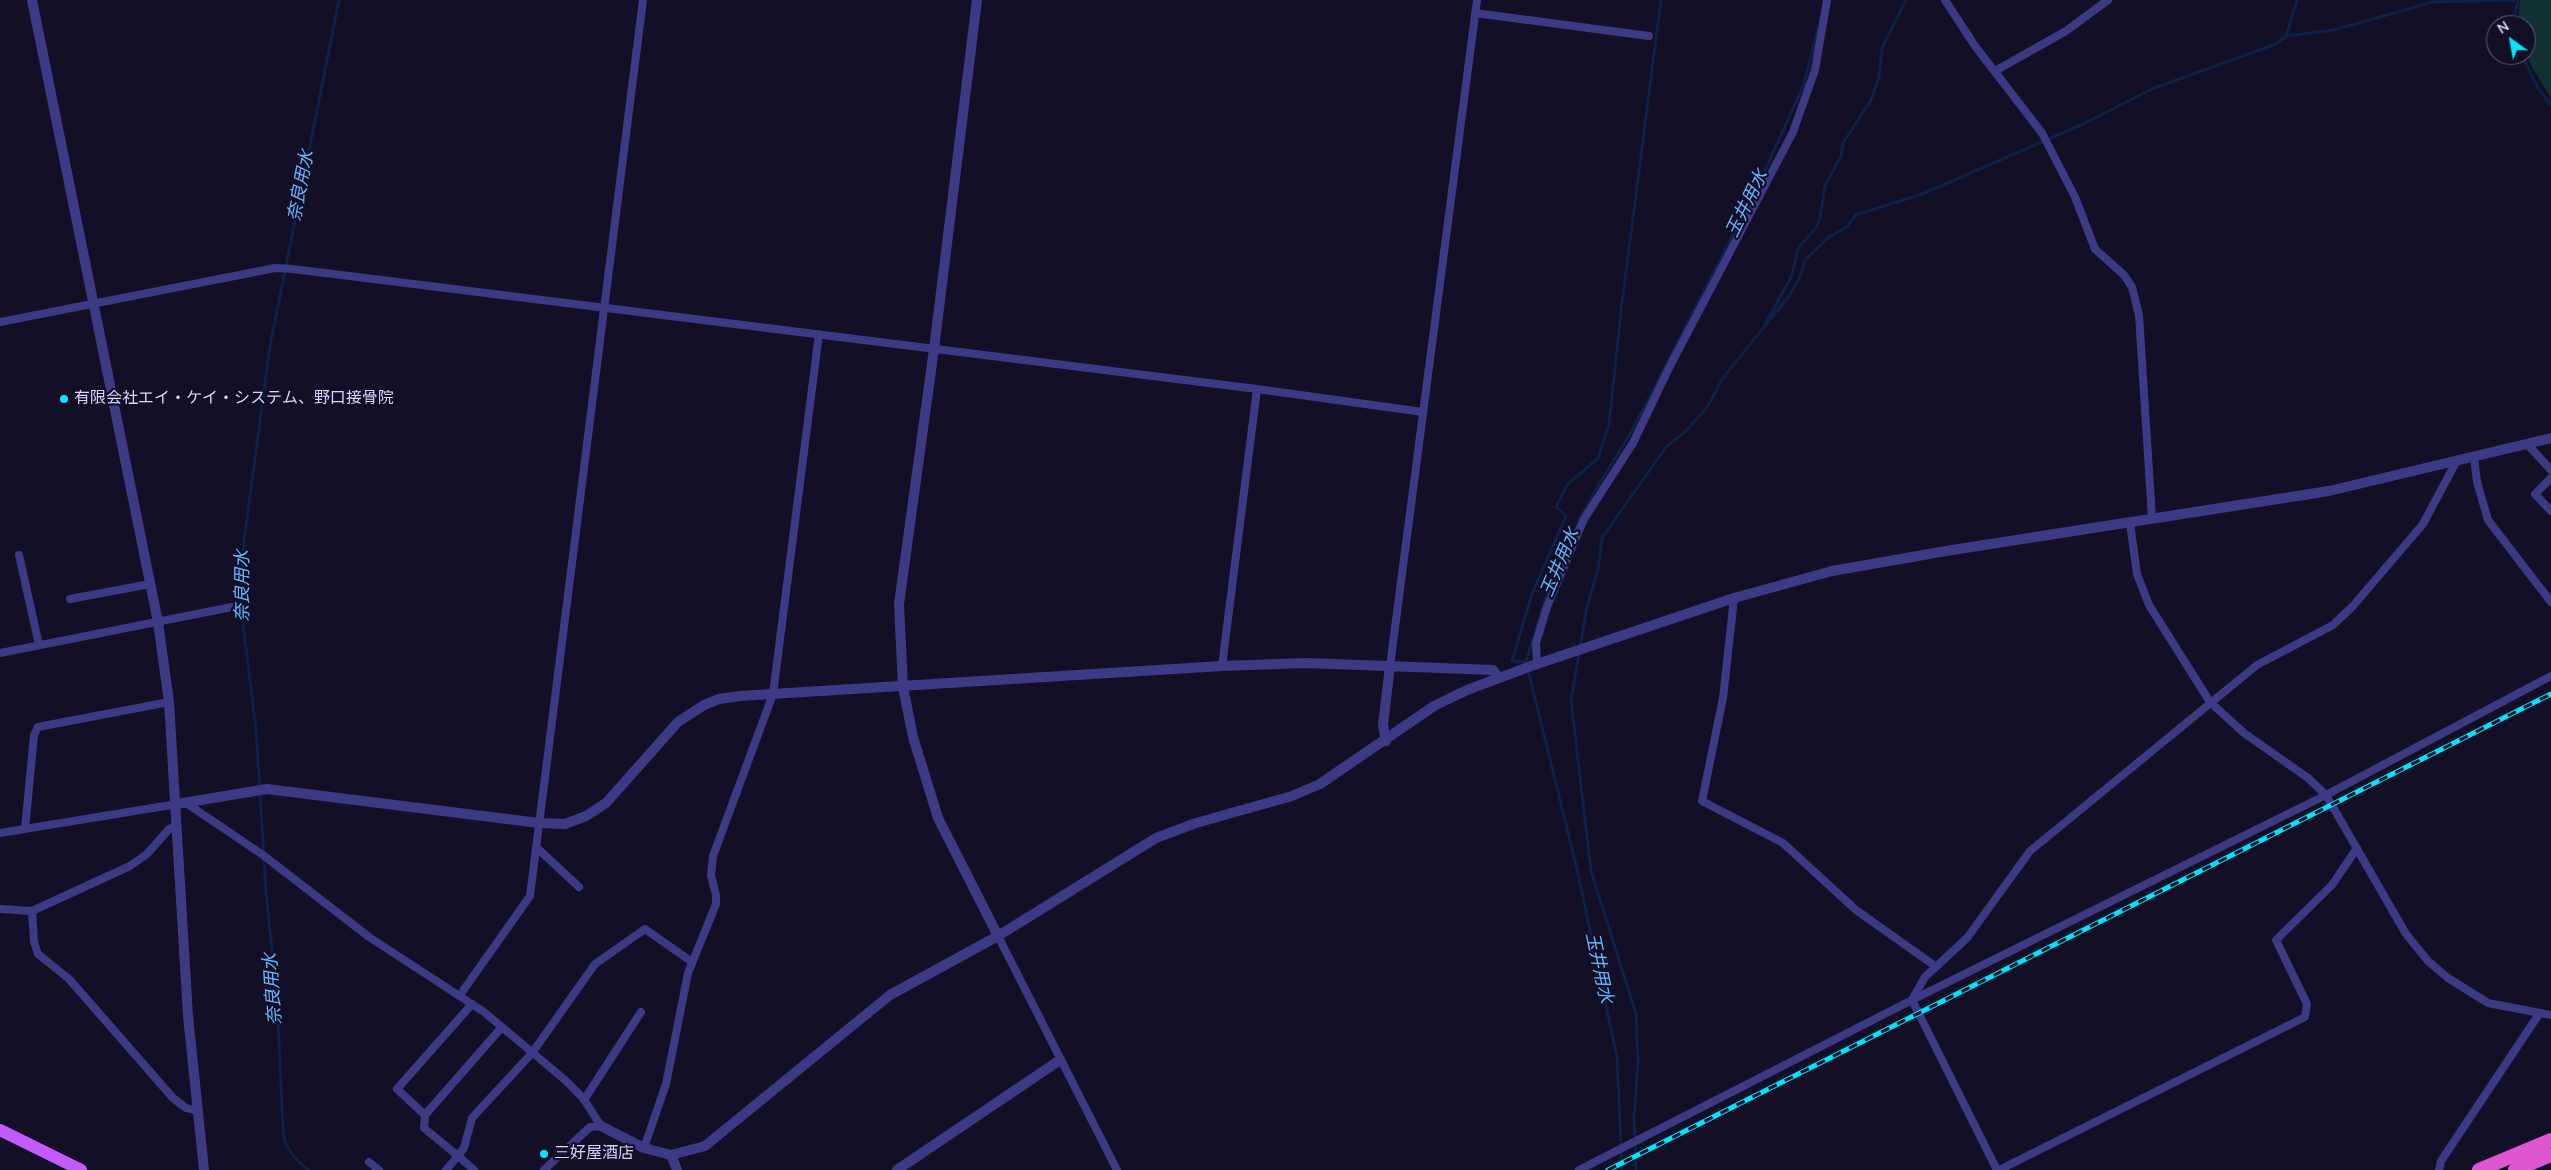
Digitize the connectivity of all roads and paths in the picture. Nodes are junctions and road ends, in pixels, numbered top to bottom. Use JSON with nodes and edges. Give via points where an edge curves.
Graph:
{"nodes":[{"id":1,"x":32,"y":0,"type":"edge"},
{"id":2,"x":643,"y":0,"type":"edge"},
{"id":3,"x":977,"y":0,"type":"edge"},
{"id":4,"x":1477,"y":0,"type":"edge"},
{"id":5,"x":1827,"y":0,"type":"edge"},
{"id":6,"x":1945,"y":0,"type":"edge"},
{"id":7,"x":2108,"y":0,"type":"edge"},
{"id":8,"x":1475,"y":13,"type":"junction"},
{"id":9,"x":1649,"y":36,"type":"dead end"},
{"id":10,"x":1995,"y":71,"type":"junction"},
{"id":11,"x":93,"y":305,"type":"junction"},
{"id":12,"x":604,"y":308,"type":"junction"},
{"id":13,"x":0,"y":322,"type":"edge"},
{"id":14,"x":820,"y":334,"type":"junction"},
{"id":15,"x":934,"y":349,"type":"junction"},
{"id":16,"x":1258,"y":389,"type":"junction"},
{"id":17,"x":1423,"y":412,"type":"junction"},
{"id":18,"x":2551,"y":438,"type":"edge"},
{"id":19,"x":2527,"y":444,"type":"junction"},
{"id":20,"x":2474,"y":457,"type":"junction"},
{"id":21,"x":2456,"y":462,"type":"junction"},
{"id":22,"x":2551,"y":470,"type":"edge"},
{"id":23,"x":2551,"y":478,"type":"edge"},
{"id":24,"x":2551,"y":512,"type":"edge"},
{"id":25,"x":2152,"y":518,"type":"junction"},
{"id":26,"x":2130,"y":522,"type":"junction"},
{"id":27,"x":19,"y":555,"type":"dead end"},
{"id":28,"x":150,"y":584,"type":"junction"},
{"id":29,"x":1734,"y":598,"type":"junction"},
{"id":30,"x":70,"y":599,"type":"dead end"},
{"id":31,"x":2551,"y":602,"type":"edge"},
{"id":32,"x":232,"y":607,"type":"dead end"},
{"id":33,"x":158,"y":622,"type":"junction"},
{"id":34,"x":39,"y":645,"type":"junction"},
{"id":35,"x":0,"y":653,"type":"edge"},
{"id":36,"x":1535,"y":665,"type":"junction"},
{"id":37,"x":1222,"y":666,"type":"junction"},
{"id":38,"x":1390,"y":666,"type":"junction"},
{"id":39,"x":2551,"y":676,"type":"edge"},
{"id":40,"x":1499,"y":678,"type":"junction"},
{"id":41,"x":903,"y":686,"type":"junction"},
{"id":42,"x":773,"y":694,"type":"junction"},
{"id":43,"x":169,"y":702,"type":"junction"},
{"id":44,"x":2210,"y":702,"type":"junction"},
{"id":45,"x":1386,"y":741,"type":"junction"},
{"id":46,"x":2326,"y":795,"type":"junction"},
{"id":47,"x":181,"y":804,"type":"junction"},
{"id":48,"x":538,"y":824,"type":"junction"},
{"id":49,"x":177,"y":825,"type":"junction"},
{"id":50,"x":25,"y":829,"type":"junction"},
{"id":51,"x":0,"y":833,"type":"edge"},
{"id":52,"x":536,"y":847,"type":"junction"},
{"id":53,"x":2357,"y":848,"type":"junction"},
{"id":54,"x":579,"y":887,"type":"dead end"},
{"id":55,"x":0,"y":909,"type":"edge"},
{"id":56,"x":32,"y":911,"type":"junction"},
{"id":57,"x":998,"y":936,"type":"junction"},
{"id":58,"x":692,"y":962,"type":"junction"},
{"id":59,"x":1935,"y":966,"type":"junction"},
{"id":60,"x":460,"y":995,"type":"junction"},
{"id":61,"x":1912,"y":1000,"type":"junction"},
{"id":62,"x":472,"y":1004,"type":"junction"},
{"id":63,"x":642,"y":1012,"type":"dead end"},
{"id":64,"x":2539,"y":1014,"type":"junction"},
{"id":65,"x":2551,"y":1015,"type":"edge"},
{"id":66,"x":502,"y":1028,"type":"junction"},
{"id":67,"x":532,"y":1053,"type":"junction"},
{"id":68,"x":1060,"y":1060,"type":"junction"},
{"id":69,"x":584,"y":1100,"type":"junction"},
{"id":70,"x":197,"y":1111,"type":"junction"},
{"id":71,"x":425,"y":1115,"type":"junction"},
{"id":72,"x":601,"y":1126,"type":"junction"},
{"id":73,"x":0,"y":1130,"type":"edge"},
{"id":74,"x":2551,"y":1140,"type":"edge"},
{"id":75,"x":644,"y":1148,"type":"junction"},
{"id":76,"x":2551,"y":1155,"type":"edge"},
{"id":77,"x":458,"y":1156,"type":"junction"},
{"id":78,"x":671,"y":1156,"type":"junction"},
{"id":79,"x":369,"y":1162,"type":"dead end"},
{"id":80,"x":81,"y":1170,"type":"edge"},
{"id":81,"x":204,"y":1170,"type":"edge"},
{"id":82,"x":379,"y":1170,"type":"edge"},
{"id":83,"x":446,"y":1170,"type":"edge"},
{"id":84,"x":474,"y":1170,"type":"edge"},
{"id":85,"x":544,"y":1170,"type":"edge"},
{"id":86,"x":677,"y":1170,"type":"edge"},
{"id":87,"x":897,"y":1170,"type":"edge"},
{"id":88,"x":1117,"y":1170,"type":"edge"},
{"id":89,"x":1579,"y":1170,"type":"edge"},
{"id":90,"x":1998,"y":1170,"type":"edge"},
{"id":91,"x":2439,"y":1170,"type":"edge"},
{"id":92,"x":2479,"y":1170,"type":"edge"},
{"id":93,"x":2516,"y":1170,"type":"edge"}],
"edges":[{"from":1,"to":11,"type":"street"},
{"from":2,"to":12,"type":"street"},
{"from":3,"to":15,"type":"street"},
{"from":4,"to":8,"type":"street"},
{"from":5,"to":36,"type":"street","via":[[1815,70],[1793,132],[1633,443],[1584,519],[1547,607],[1536,643]]},
{"from":6,"to":10,"type":"street"},
{"from":7,"to":10,"type":"street","via":[[2066,31]]},
{"from":8,"to":9,"type":"street"},
{"from":8,"to":17,"type":"street"},
{"from":10,"to":25,"type":"street","via":[[2042,133],[2075,197],[2095,249],[2124,275],[2132,287],[2139,315]]},
{"from":11,"to":12,"type":"street","via":[[275,268]]},
{"from":11,"to":13,"type":"street"},
{"from":11,"to":28,"type":"street"},
{"from":12,"to":14,"type":"street"},
{"from":12,"to":48,"type":"street"},
{"from":14,"to":15,"type":"street"},
{"from":14,"to":42,"type":"street"},
{"from":15,"to":16,"type":"street"},
{"from":15,"to":41,"type":"street","via":[[898,604]]},
{"from":16,"to":17,"type":"street"},
{"from":16,"to":37,"type":"street"},
{"from":17,"to":38,"type":"street"},
{"from":18,"to":19,"type":"street"},
{"from":19,"to":20,"type":"street"},
{"from":19,"to":22,"type":"street"},
{"from":20,"to":21,"type":"street"},
{"from":20,"to":31,"type":"street","via":[[2488,520]]},
{"from":21,"to":25,"type":"street","via":[[2328,491]]},
{"from":21,"to":44,"type":"street","via":[[2424,524],[2353,606],[2333,625],[2257,664]]},
{"from":23,"to":24,"type":"street","via":[[2535,494]]},
{"from":25,"to":26,"type":"street"},
{"from":26,"to":29,"type":"street","via":[[1832,571]]},
{"from":26,"to":44,"type":"street","via":[[2137,574],[2149,605]]},
{"from":27,"to":34,"type":"street"},
{"from":28,"to":30,"type":"street"},
{"from":28,"to":33,"type":"street"},
{"from":29,"to":36,"type":"street"},
{"from":29,"to":59,"type":"street","via":[[1723,698],[1702,801],[1784,842],[1856,910]]},
{"from":32,"to":33,"type":"street"},
{"from":33,"to":34,"type":"street"},
{"from":33,"to":43,"type":"street"},
{"from":34,"to":35,"type":"street"},
{"from":36,"to":40,"type":"street"},
{"from":37,"to":38,"type":"street"},
{"from":37,"to":41,"type":"street"},
{"from":38,"to":40,"type":"street","via":[[1493,670]]},
{"from":38,"to":45,"type":"street","via":[[1383,726]]},
{"from":39,"to":46,"type":"street"},
{"from":40,"to":45,"type":"street","via":[[1434,706]]},
{"from":41,"to":42,"type":"street"},
{"from":41,"to":57,"type":"street","via":[[913,737],[938,818]]},
{"from":42,"to":48,"type":"street","via":[[726,698],[704,705],[678,722],[606,803],[565,824]]},
{"from":42,"to":58,"type":"street","via":[[713,856],[711,875],[716,904]]},
{"from":43,"to":47,"type":"street"},
{"from":43,"to":50,"type":"street","via":[[38,726],[34,735]]},
{"from":44,"to":46,"type":"street","via":[[2244,734],[2308,778]]},
{"from":44,"to":59,"type":"street","via":[[2030,851],[1967,938]]},
{"from":45,"to":57,"type":"street","via":[[1320,784],[1292,796],[1196,823],[1156,838]]},
{"from":46,"to":53,"type":"street"},
{"from":46,"to":61,"type":"street"},
{"from":47,"to":48,"type":"street","via":[[266,789]]},
{"from":47,"to":49,"type":"street"},
{"from":47,"to":50,"type":"street"},
{"from":47,"to":60,"type":"street","via":[[263,855],[370,937]]},
{"from":48,"to":52,"type":"street"},
{"from":49,"to":56,"type":"street","via":[[148,854],[130,866]]},
{"from":49,"to":70,"type":"street"},
{"from":50,"to":51,"type":"street"},
{"from":52,"to":54,"type":"street"},
{"from":52,"to":60,"type":"street","via":[[530,896]]},
{"from":53,"to":64,"type":"street","via":[[2406,934],[2428,961],[2488,1003]]},
{"from":53,"to":90,"type":"street","via":[[2332,885],[2276,940],[2307,1004],[2305,1017]]},
{"from":55,"to":56,"type":"street"},
{"from":56,"to":70,"type":"street","via":[[38,954],[69,979],[174,1098],[186,1108]]},
{"from":57,"to":68,"type":"street"},
{"from":57,"to":78,"type":"street","via":[[890,995],[705,1146]]},
{"from":58,"to":67,"type":"street","via":[[646,929],[595,964]]},
{"from":58,"to":75,"type":"street","via":[[666,1084]]},
{"from":59,"to":61,"type":"street"},
{"from":60,"to":62,"type":"street"},
{"from":61,"to":89,"type":"street"},
{"from":61,"to":90,"type":"street"},
{"from":62,"to":66,"type":"street"},
{"from":62,"to":71,"type":"street","via":[[397,1089]]},
{"from":63,"to":69,"type":"street"},
{"from":64,"to":65,"type":"street"},
{"from":64,"to":91,"type":"street","via":[[2441,1161]]},
{"from":66,"to":67,"type":"street"},
{"from":66,"to":71,"type":"street"},
{"from":67,"to":69,"type":"street"},
{"from":67,"to":77,"type":"street","via":[[472,1118],[464,1148]]},
{"from":68,"to":87,"type":"street"},
{"from":68,"to":88,"type":"street"},
{"from":69,"to":72,"type":"street"},
{"from":70,"to":81,"type":"street"},
{"from":71,"to":77,"type":"street","via":[[424,1128]]},
{"from":72,"to":75,"type":"street"},
{"from":72,"to":85,"type":"street","via":[[590,1127]]},
{"from":73,"to":80,"type":"main road"},
{"from":74,"to":92,"type":"highway"},
{"from":75,"to":78,"type":"street"},
{"from":76,"to":93,"type":"highway"},
{"from":77,"to":83,"type":"street"},
{"from":77,"to":84,"type":"street"},
{"from":78,"to":86,"type":"street"},
{"from":79,"to":82,"type":"street"}]}
